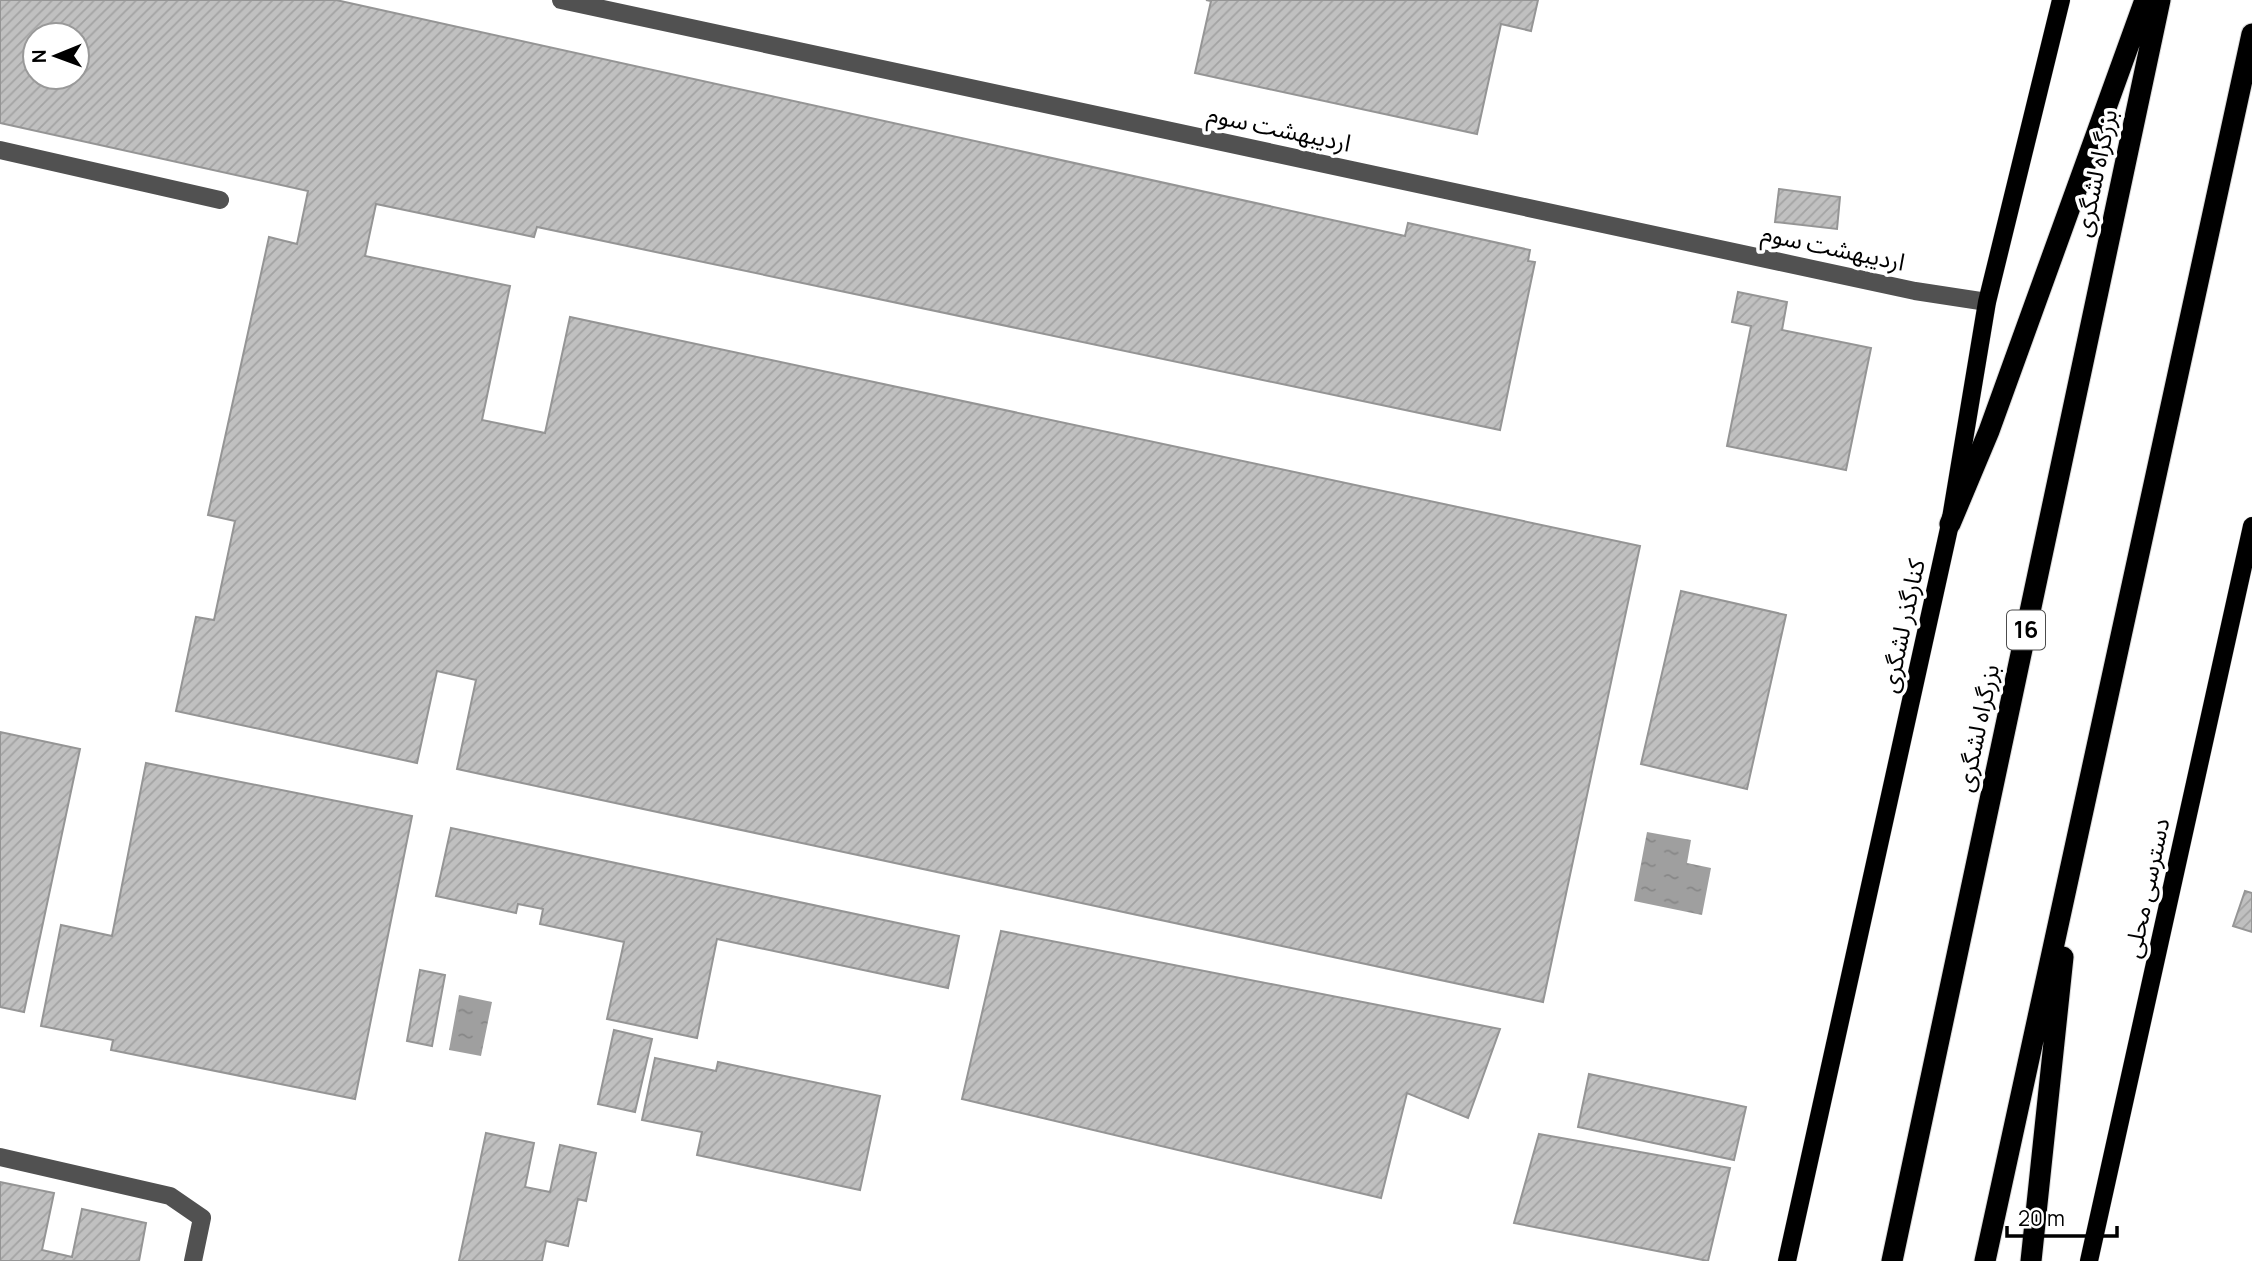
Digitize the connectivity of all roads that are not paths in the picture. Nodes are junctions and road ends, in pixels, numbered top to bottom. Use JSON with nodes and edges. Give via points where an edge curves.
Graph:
{"nodes":[{"id":1,"x":561,"y":0,"type":"edge"},
{"id":2,"x":2061,"y":0,"type":"edge"},
{"id":3,"x":2145,"y":0,"type":"edge"},
{"id":4,"x":2160,"y":0,"type":"edge"},
{"id":5,"x":2252,"y":34,"type":"edge"},
{"id":6,"x":0,"y":150,"type":"edge"},
{"id":7,"x":220,"y":200,"type":"dead end"},
{"id":8,"x":1987,"y":302,"type":"junction"},
{"id":9,"x":1950,"y":524,"type":"junction"},
{"id":10,"x":2252,"y":526,"type":"edge"},
{"id":11,"x":2074,"y":851,"type":"junction"},
{"id":12,"x":0,"y":1157,"type":"edge"},
{"id":13,"x":192,"y":1261,"type":"edge"},
{"id":14,"x":1787,"y":1261,"type":"edge"},
{"id":15,"x":1892,"y":1261,"type":"edge"},
{"id":16,"x":1985,"y":1261,"type":"edge"},
{"id":17,"x":2031,"y":1261,"type":"edge"},
{"id":18,"x":2089,"y":1261,"type":"edge"}],
"edges":[{"from":1,"to":8,"type":"street","name":"اردیبهشت سوم","via":[[1915,291]]},
{"from":2,"to":8,"type":"main road","name":"کنارگذر لشگری"},
{"from":3,"to":9,"type":"highway","via":[[1989,431]]},
{"from":4,"to":15,"type":"highway","name":"بزرگراه لشگری","number":"16"},
{"from":5,"to":11,"type":"highway"},
{"from":6,"to":7,"type":"street"},
{"from":8,"to":9,"type":"main road","name":"کنارگذر لشگری"},
{"from":9,"to":14,"type":"main road","name":"کنارگذر لشگری"},
{"from":10,"to":18,"type":"main road","name":"دسترسی محلی"},
{"from":11,"to":16,"type":"highway"},
{"from":11,"to":17,"type":"highway"},
{"from":12,"to":13,"type":"street","via":[[170,1196],[202,1218]]}]}
